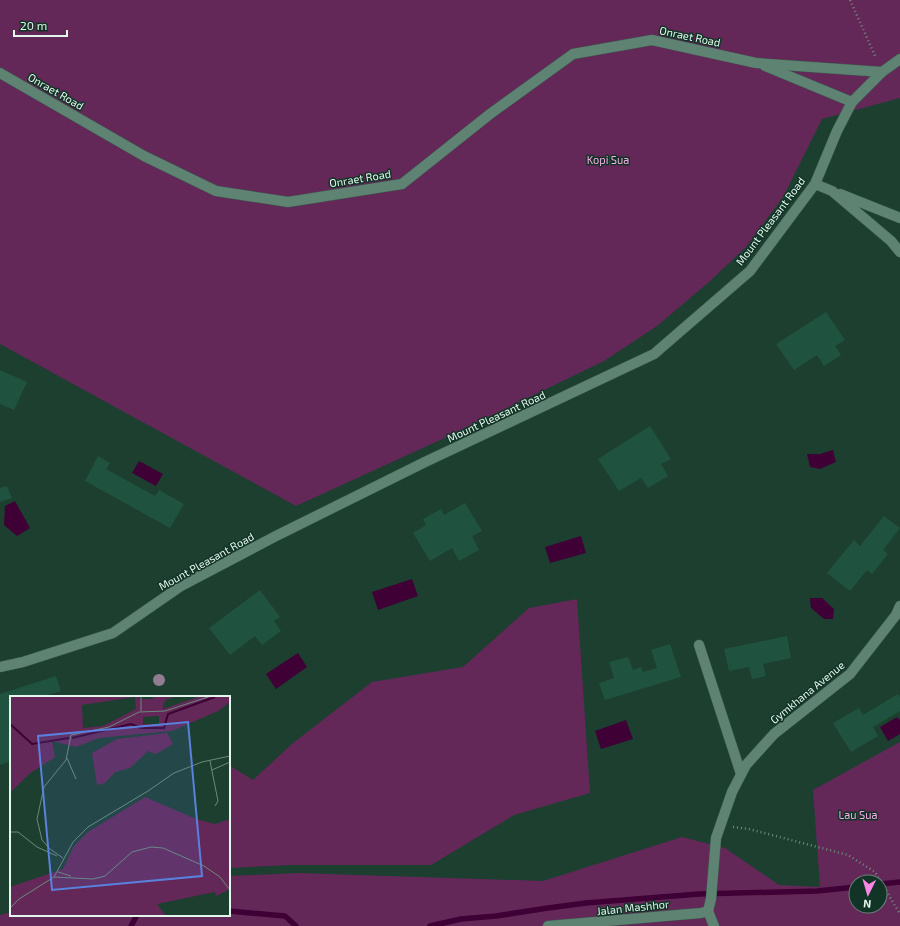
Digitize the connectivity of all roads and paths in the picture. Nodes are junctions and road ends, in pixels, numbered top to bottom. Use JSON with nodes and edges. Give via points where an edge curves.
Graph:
{"nodes":[{"id":1,"x":850,"y":0,"type":"edge"},
{"id":2,"x":900,"y":59,"type":"edge"},
{"id":3,"x":756,"y":63,"type":"junction"},
{"id":4,"x":0,"y":72,"type":"edge"},
{"id":5,"x":882,"y":72,"type":"junction"},
{"id":6,"x":852,"y":102,"type":"junction"},
{"id":7,"x":815,"y":184,"type":"junction"},
{"id":8,"x":832,"y":191,"type":"junction"},
{"id":9,"x":900,"y":218,"type":"edge"},
{"id":10,"x":900,"y":252,"type":"edge"},
{"id":11,"x":900,"y":606,"type":"edge"},
{"id":12,"x":699,"y":645,"type":"dead end"},
{"id":13,"x":0,"y":667,"type":"edge"},
{"id":14,"x":741,"y":774,"type":"junction"},
{"id":15,"x":720,"y":826,"type":"junction"},
{"id":16,"x":708,"y":911,"type":"junction"},
{"id":17,"x":900,"y":914,"type":"edge"},
{"id":18,"x":548,"y":926,"type":"edge"},
{"id":19,"x":714,"y":926,"type":"edge"}],
"edges":[{"from":1,"to":5,"type":"path"},
{"from":2,"to":5,"type":"street","name":"Mount Pleasant Road"},
{"from":3,"to":4,"type":"street","name":"Onraet Road","via":[[652,40],[573,54],[490,114],[402,184],[288,202],[216,190],[144,156]]},
{"from":3,"to":5,"type":"street","name":"Onraet Road"},
{"from":3,"to":6,"type":"street","name":"Onraet Road"},
{"from":5,"to":6,"type":"street","name":"Mount Pleasant Road"},
{"from":6,"to":7,"type":"street","name":"Mount Pleasant Road"},
{"from":7,"to":8,"type":"street"},
{"from":7,"to":13,"type":"street","name":"Mount Pleasant Road","via":[[750,271],[654,354],[425,462],[274,537],[181,586],[113,634]]},
{"from":8,"to":9,"type":"street"},
{"from":8,"to":10,"type":"street","via":[[891,241]]},
{"from":11,"to":14,"type":"street","name":"Gymkhana Avenue","via":[[896,615],[850,674],[774,734]]},
{"from":12,"to":14,"type":"street"},
{"from":14,"to":15,"type":"street","name":"Gymkhana Avenue"},
{"from":15,"to":16,"type":"street","name":"Gymkhana Avenue","via":[[716,838]]},
{"from":15,"to":17,"type":"path","via":[[749,829],[848,855],[875,872]]},
{"from":16,"to":18,"type":"street","name":"Jalan Mashhor"},
{"from":16,"to":19,"type":"street"}]}
